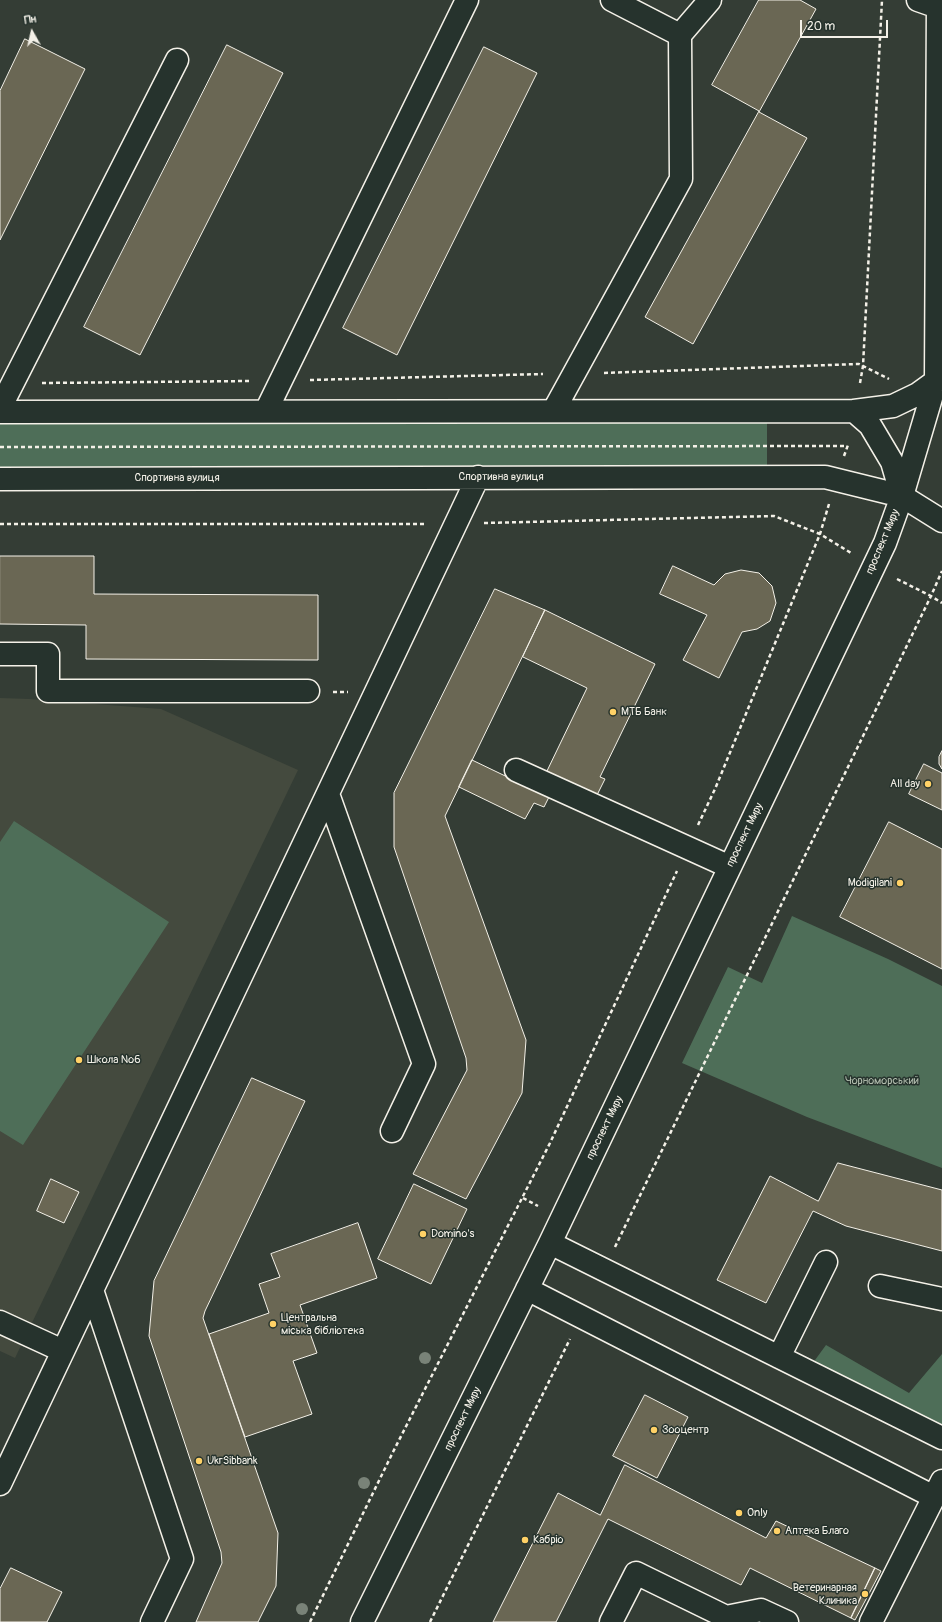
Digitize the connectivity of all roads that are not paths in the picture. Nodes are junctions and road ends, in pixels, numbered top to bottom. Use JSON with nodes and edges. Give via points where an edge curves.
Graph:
{"nodes":[{"id":1,"x":467,"y":0,"type":"edge"},
{"id":2,"x":612,"y":0,"type":"edge"},
{"id":3,"x":710,"y":0,"type":"edge"},
{"id":4,"x":918,"y":0,"type":"edge"},
{"id":5,"x":938,"y":3,"type":"edge"},
{"id":6,"x":680,"y":35,"type":"junction"},
{"id":7,"x":176,"y":60,"type":"dead end"},
{"id":8,"x":940,"y":247,"type":"edge"},
{"id":9,"x":936,"y":381,"type":"junction"},
{"id":10,"x":0,"y":408,"type":"edge"},
{"id":11,"x":554,"y":410,"type":"junction"},
{"id":12,"x":266,"y":411,"type":"junction"},
{"id":13,"x":854,"y":411,"type":"junction"},
{"id":14,"x":0,"y":412,"type":"edge"},
{"id":15,"x":478,"y":477,"type":"junction"},
{"id":16,"x":0,"y":479,"type":"edge"},
{"id":17,"x":902,"y":496,"type":"junction"},
{"id":18,"x":942,"y":521,"type":"edge"},
{"id":19,"x":0,"y":654,"type":"edge"},
{"id":20,"x":308,"y":691,"type":"road end"},
{"id":21,"x":516,"y":770,"type":"dead end"},
{"id":22,"x":328,"y":794,"type":"junction"},
{"id":23,"x":730,"y":866,"type":"junction"},
{"id":24,"x":392,"y":1131,"type":"dead end"},
{"id":25,"x":550,"y":1243,"type":"junction"},
{"id":26,"x":826,"y":1262,"type":"dead end"},
{"id":27,"x":880,"y":1286,"type":"dead end"},
{"id":28,"x":527,"y":1289,"type":"junction"},
{"id":29,"x":92,"y":1290,"type":"junction"},
{"id":30,"x":942,"y":1299,"type":"edge"},
{"id":31,"x":0,"y":1322,"type":"edge"},
{"id":32,"x":63,"y":1351,"type":"junction"},
{"id":33,"x":779,"y":1357,"type":"junction"},
{"id":34,"x":942,"y":1438,"type":"edge"},
{"id":35,"x":0,"y":1484,"type":"edge"},
{"id":36,"x":938,"y":1489,"type":"edge"},
{"id":37,"x":152,"y":1622,"type":"edge"},
{"id":38,"x":362,"y":1622,"type":"edge"},
{"id":39,"x":611,"y":1622,"type":"edge"},
{"id":40,"x":787,"y":1622,"type":"edge"},
{"id":41,"x":871,"y":1622,"type":"edge"}],
"edges":[{"from":1,"to":12,"type":"street"},
{"from":2,"to":6,"type":"street"},
{"from":3,"to":6,"type":"street"},
{"from":4,"to":5,"type":"street"},
{"from":5,"to":8,"type":"street","name":"проспект Миру"},
{"from":6,"to":11,"type":"street","via":[[681,179]]},
{"from":7,"to":10,"type":"street"},
{"from":8,"to":9,"type":"street","name":"проспект Миру"},
{"from":9,"to":13,"type":"street","via":[[918,394],[893,406]]},
{"from":9,"to":17,"type":"street","name":"проспект Миру"},
{"from":11,"to":12,"type":"street"},
{"from":11,"to":13,"type":"street"},
{"from":12,"to":14,"type":"street"},
{"from":13,"to":17,"type":"street","via":[[870,425],[892,462]]},
{"from":15,"to":16,"type":"street","name":"Спортивна вулиця"},
{"from":15,"to":17,"type":"street","name":"Спортивна вулиця","via":[[824,477]]},
{"from":15,"to":22,"type":"street"},
{"from":17,"to":18,"type":"street","name":"Спортивна вулиця"},
{"from":17,"to":23,"type":"street","name":"проспект Миру","via":[[885,543]]},
{"from":19,"to":20,"type":"street","via":[[48,654],[48,691]]},
{"from":21,"to":23,"type":"street"},
{"from":22,"to":24,"type":"street","via":[[424,1064]]},
{"from":22,"to":29,"type":"street"},
{"from":23,"to":25,"type":"street","name":"проспект Миру"},
{"from":25,"to":28,"type":"street","name":"проспект Миру"},
{"from":25,"to":33,"type":"street"},
{"from":26,"to":33,"type":"street"},
{"from":27,"to":30,"type":"street"},
{"from":28,"to":36,"type":"street"},
{"from":28,"to":38,"type":"street","name":"проспект Миру"},
{"from":29,"to":32,"type":"street"},
{"from":29,"to":37,"type":"street","via":[[182,1559]]},
{"from":31,"to":32,"type":"street"},
{"from":32,"to":35,"type":"street"},
{"from":33,"to":34,"type":"street"},
{"from":36,"to":41,"type":"street"},
{"from":39,"to":40,"type":"street","via":[[636,1573],[726,1617],[761,1610]]}]}
